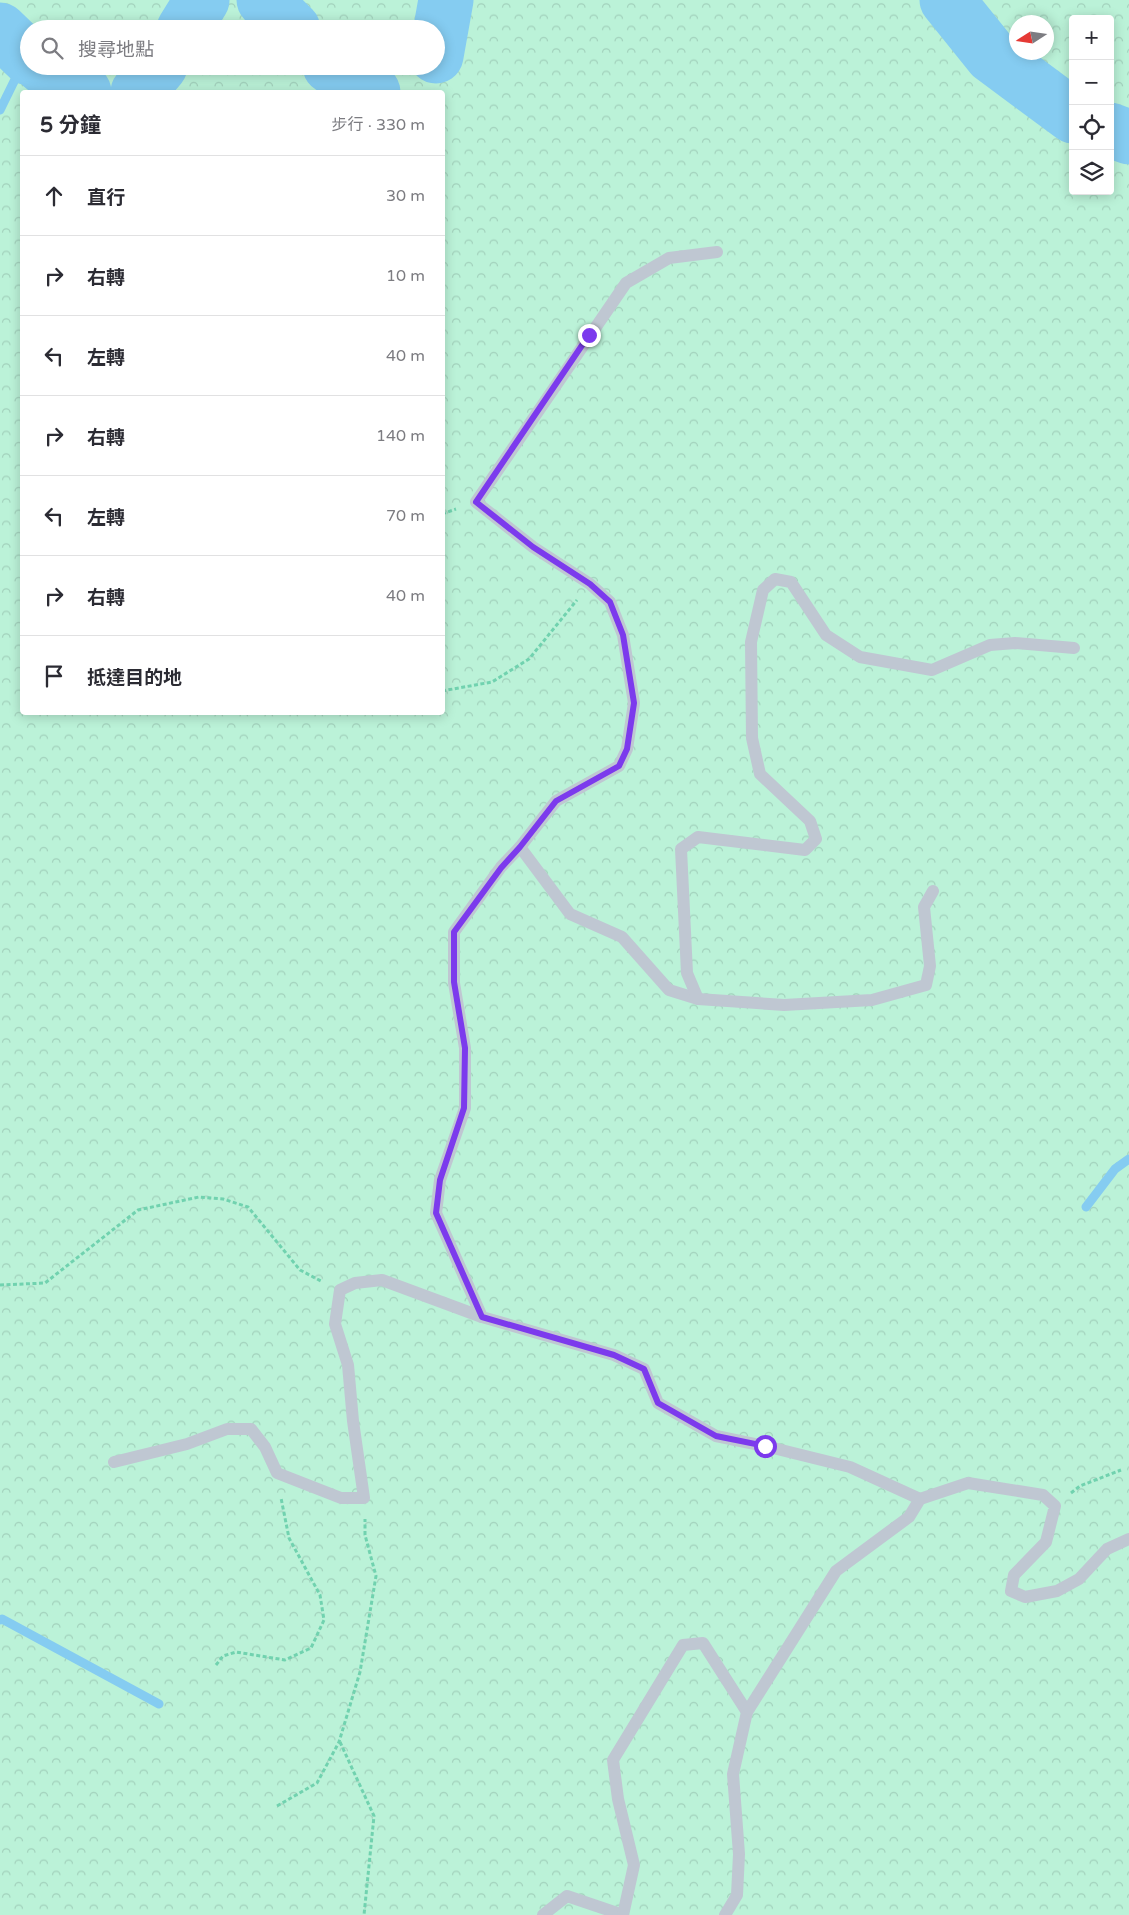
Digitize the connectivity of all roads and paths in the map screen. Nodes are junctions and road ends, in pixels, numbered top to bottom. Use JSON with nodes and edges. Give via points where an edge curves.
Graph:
{"nodes":[{"id":1,"x":717,"y":252,"type":"dead end"},
{"id":2,"x":590,"y":584,"type":"junction"},
{"id":3,"x":1074,"y":648,"type":"dead end"},
{"id":4,"x":445,"y":690,"type":"edge"},
{"id":5,"x":520,"y":847,"type":"junction"},
{"id":6,"x":932,"y":891,"type":"dead end"},
{"id":7,"x":698,"y":999,"type":"junction"},
{"id":8,"x":0,"y":1285,"type":"edge"},
{"id":9,"x":340,"y":1290,"type":"junction"},
{"id":10,"x":482,"y":1317,"type":"junction"},
{"id":11,"x":114,"y":1462,"type":"dead end"},
{"id":12,"x":1121,"y":1470,"type":"dead end"},
{"id":13,"x":277,"y":1473,"type":"junction"},
{"id":14,"x":364,"y":1498,"type":"junction"},
{"id":15,"x":920,"y":1499,"type":"junction"},
{"id":16,"x":1055,"y":1506,"type":"junction"},
{"id":17,"x":1129,"y":1539,"type":"edge"},
{"id":18,"x":216,"y":1665,"type":"dead end"},
{"id":19,"x":747,"y":1712,"type":"junction"},
{"id":20,"x":339,"y":1742,"type":"junction"},
{"id":21,"x":277,"y":1806,"type":"dead end"},
{"id":22,"x":364,"y":1915,"type":"edge"},
{"id":23,"x":543,"y":1915,"type":"edge"},
{"id":24,"x":623,"y":1915,"type":"edge"},
{"id":25,"x":725,"y":1915,"type":"edge"}],
"edges":[{"from":1,"to":2,"type":"lane","via":[[669,258],[626,283],[476,502],[533,547]]},
{"from":2,"to":4,"type":"path","via":[[529,660],[492,682]]},
{"from":2,"to":5,"type":"lane","via":[[610,602],[623,635],[634,703],[627,749],[619,766],[556,801]]},
{"from":3,"to":7,"type":"lane","via":[[1016,643],[990,646],[932,670],[860,657],[826,635],[791,582],[775,579],[763,590],[751,642],[752,738],[760,774],[810,820],[816,839],[805,850],[698,837],[681,849],[686,973]]},
{"from":5,"to":7,"type":"lane","via":[[570,914],[622,937],[669,990]]},
{"from":5,"to":10,"type":"lane","via":[[454,932],[454,982],[465,1048],[464,1108],[440,1180],[436,1213]]},
{"from":6,"to":7,"type":"lane","via":[[924,907],[930,966],[926,985],[872,1000],[784,1005]]},
{"from":8,"to":9,"type":"path","via":[[45,1283],[138,1210],[199,1197],[223,1199],[248,1207],[300,1270]]},
{"from":9,"to":10,"type":"lane","via":[[355,1283],[382,1280]]},
{"from":9,"to":14,"type":"lane","via":[[335,1324],[348,1365]]},
{"from":10,"to":15,"type":"lane","via":[[614,1355],[644,1369],[658,1403],[716,1436],[850,1467]]},
{"from":11,"to":13,"type":"lane","via":[[187,1444],[227,1428],[251,1430],[265,1447]]},
{"from":12,"to":16,"type":"path","via":[[1080,1486]]},
{"from":13,"to":14,"type":"lane","via":[[341,1498]]},
{"from":13,"to":18,"type":"path","via":[[289,1538],[320,1595],[324,1620],[311,1648],[285,1660],[236,1652],[223,1656]]},
{"from":14,"to":20,"type":"path","via":[[365,1535],[376,1576],[360,1672]]},
{"from":15,"to":16,"type":"lane","via":[[968,1483],[1043,1495]]},
{"from":15,"to":19,"type":"lane","via":[[909,1517],[836,1571]]},
{"from":16,"to":17,"type":"lane","via":[[1046,1542],[1014,1574],[1011,1591],[1025,1597],[1057,1591],[1079,1579],[1107,1549]]},
{"from":19,"to":24,"type":"lane","via":[[702,1643],[683,1645],[613,1760],[618,1799],[634,1865]]},
{"from":19,"to":25,"type":"lane","via":[[733,1774],[739,1854],[736,1895]]},
{"from":20,"to":21,"type":"path","via":[[317,1783]]},
{"from":20,"to":22,"type":"path","via":[[374,1816]]},
{"from":23,"to":24,"type":"lane","via":[[567,1896]]}]}
